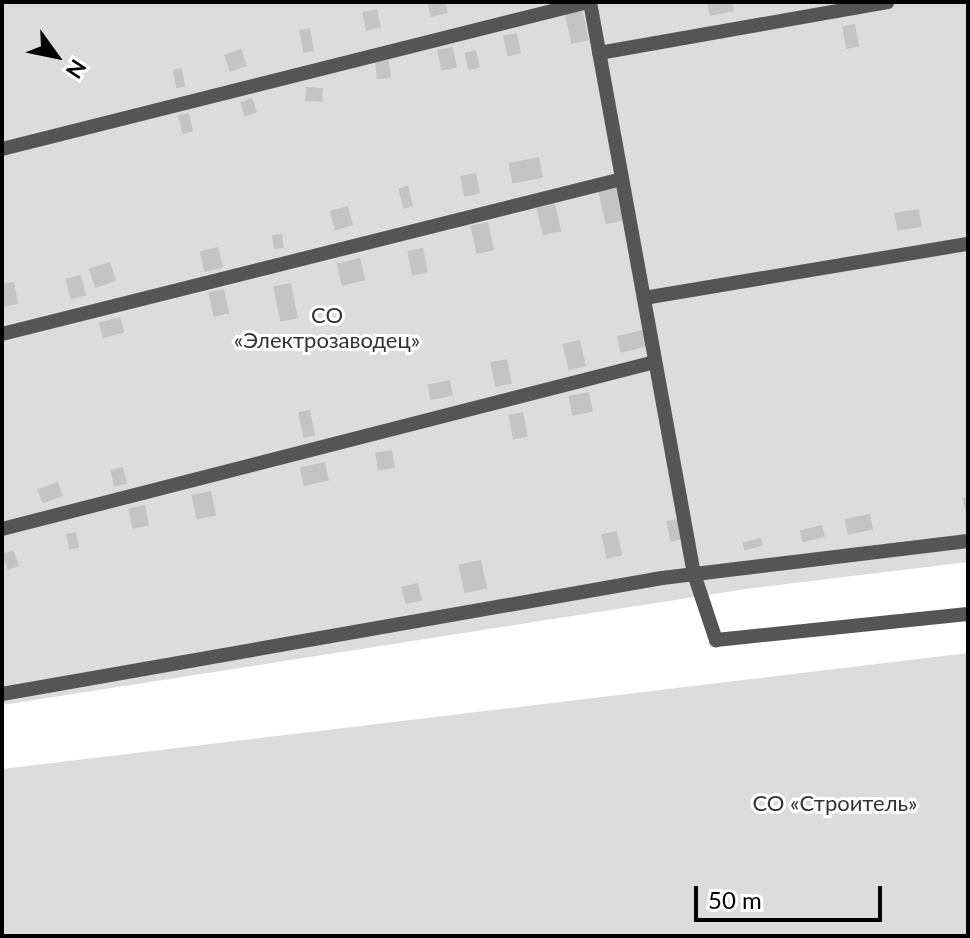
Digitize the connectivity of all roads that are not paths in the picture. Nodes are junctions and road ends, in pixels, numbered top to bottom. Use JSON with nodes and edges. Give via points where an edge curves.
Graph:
{"nodes":[{"id":1,"x":589,"y":2,"type":"edge"},
{"id":2,"x":888,"y":2,"type":"edge"},
{"id":3,"x":599,"y":53,"type":"junction"},
{"id":4,"x":2,"y":149,"type":"edge"},
{"id":5,"x":622,"y":179,"type":"junction"},
{"id":6,"x":968,"y":244,"type":"edge"},
{"id":7,"x":644,"y":298,"type":"junction"},
{"id":8,"x":2,"y":334,"type":"edge"},
{"id":9,"x":655,"y":362,"type":"junction"},
{"id":10,"x":2,"y":529,"type":"edge"},
{"id":11,"x":968,"y":541,"type":"edge"},
{"id":12,"x":694,"y":574,"type":"junction"},
{"id":13,"x":968,"y":614,"type":"edge"},
{"id":14,"x":2,"y":694,"type":"edge"}],
"edges":[{"from":1,"to":3,"type":"lane"},
{"from":1,"to":4,"type":"lane"},
{"from":2,"to":3,"type":"lane"},
{"from":3,"to":5,"type":"lane"},
{"from":5,"to":7,"type":"lane"},
{"from":5,"to":8,"type":"lane"},
{"from":6,"to":7,"type":"lane"},
{"from":7,"to":9,"type":"lane"},
{"from":9,"to":10,"type":"lane"},
{"from":9,"to":12,"type":"lane"},
{"from":11,"to":12,"type":"lane"},
{"from":12,"to":13,"type":"lane","via":[[716,640]]},
{"from":12,"to":14,"type":"lane"}]}
